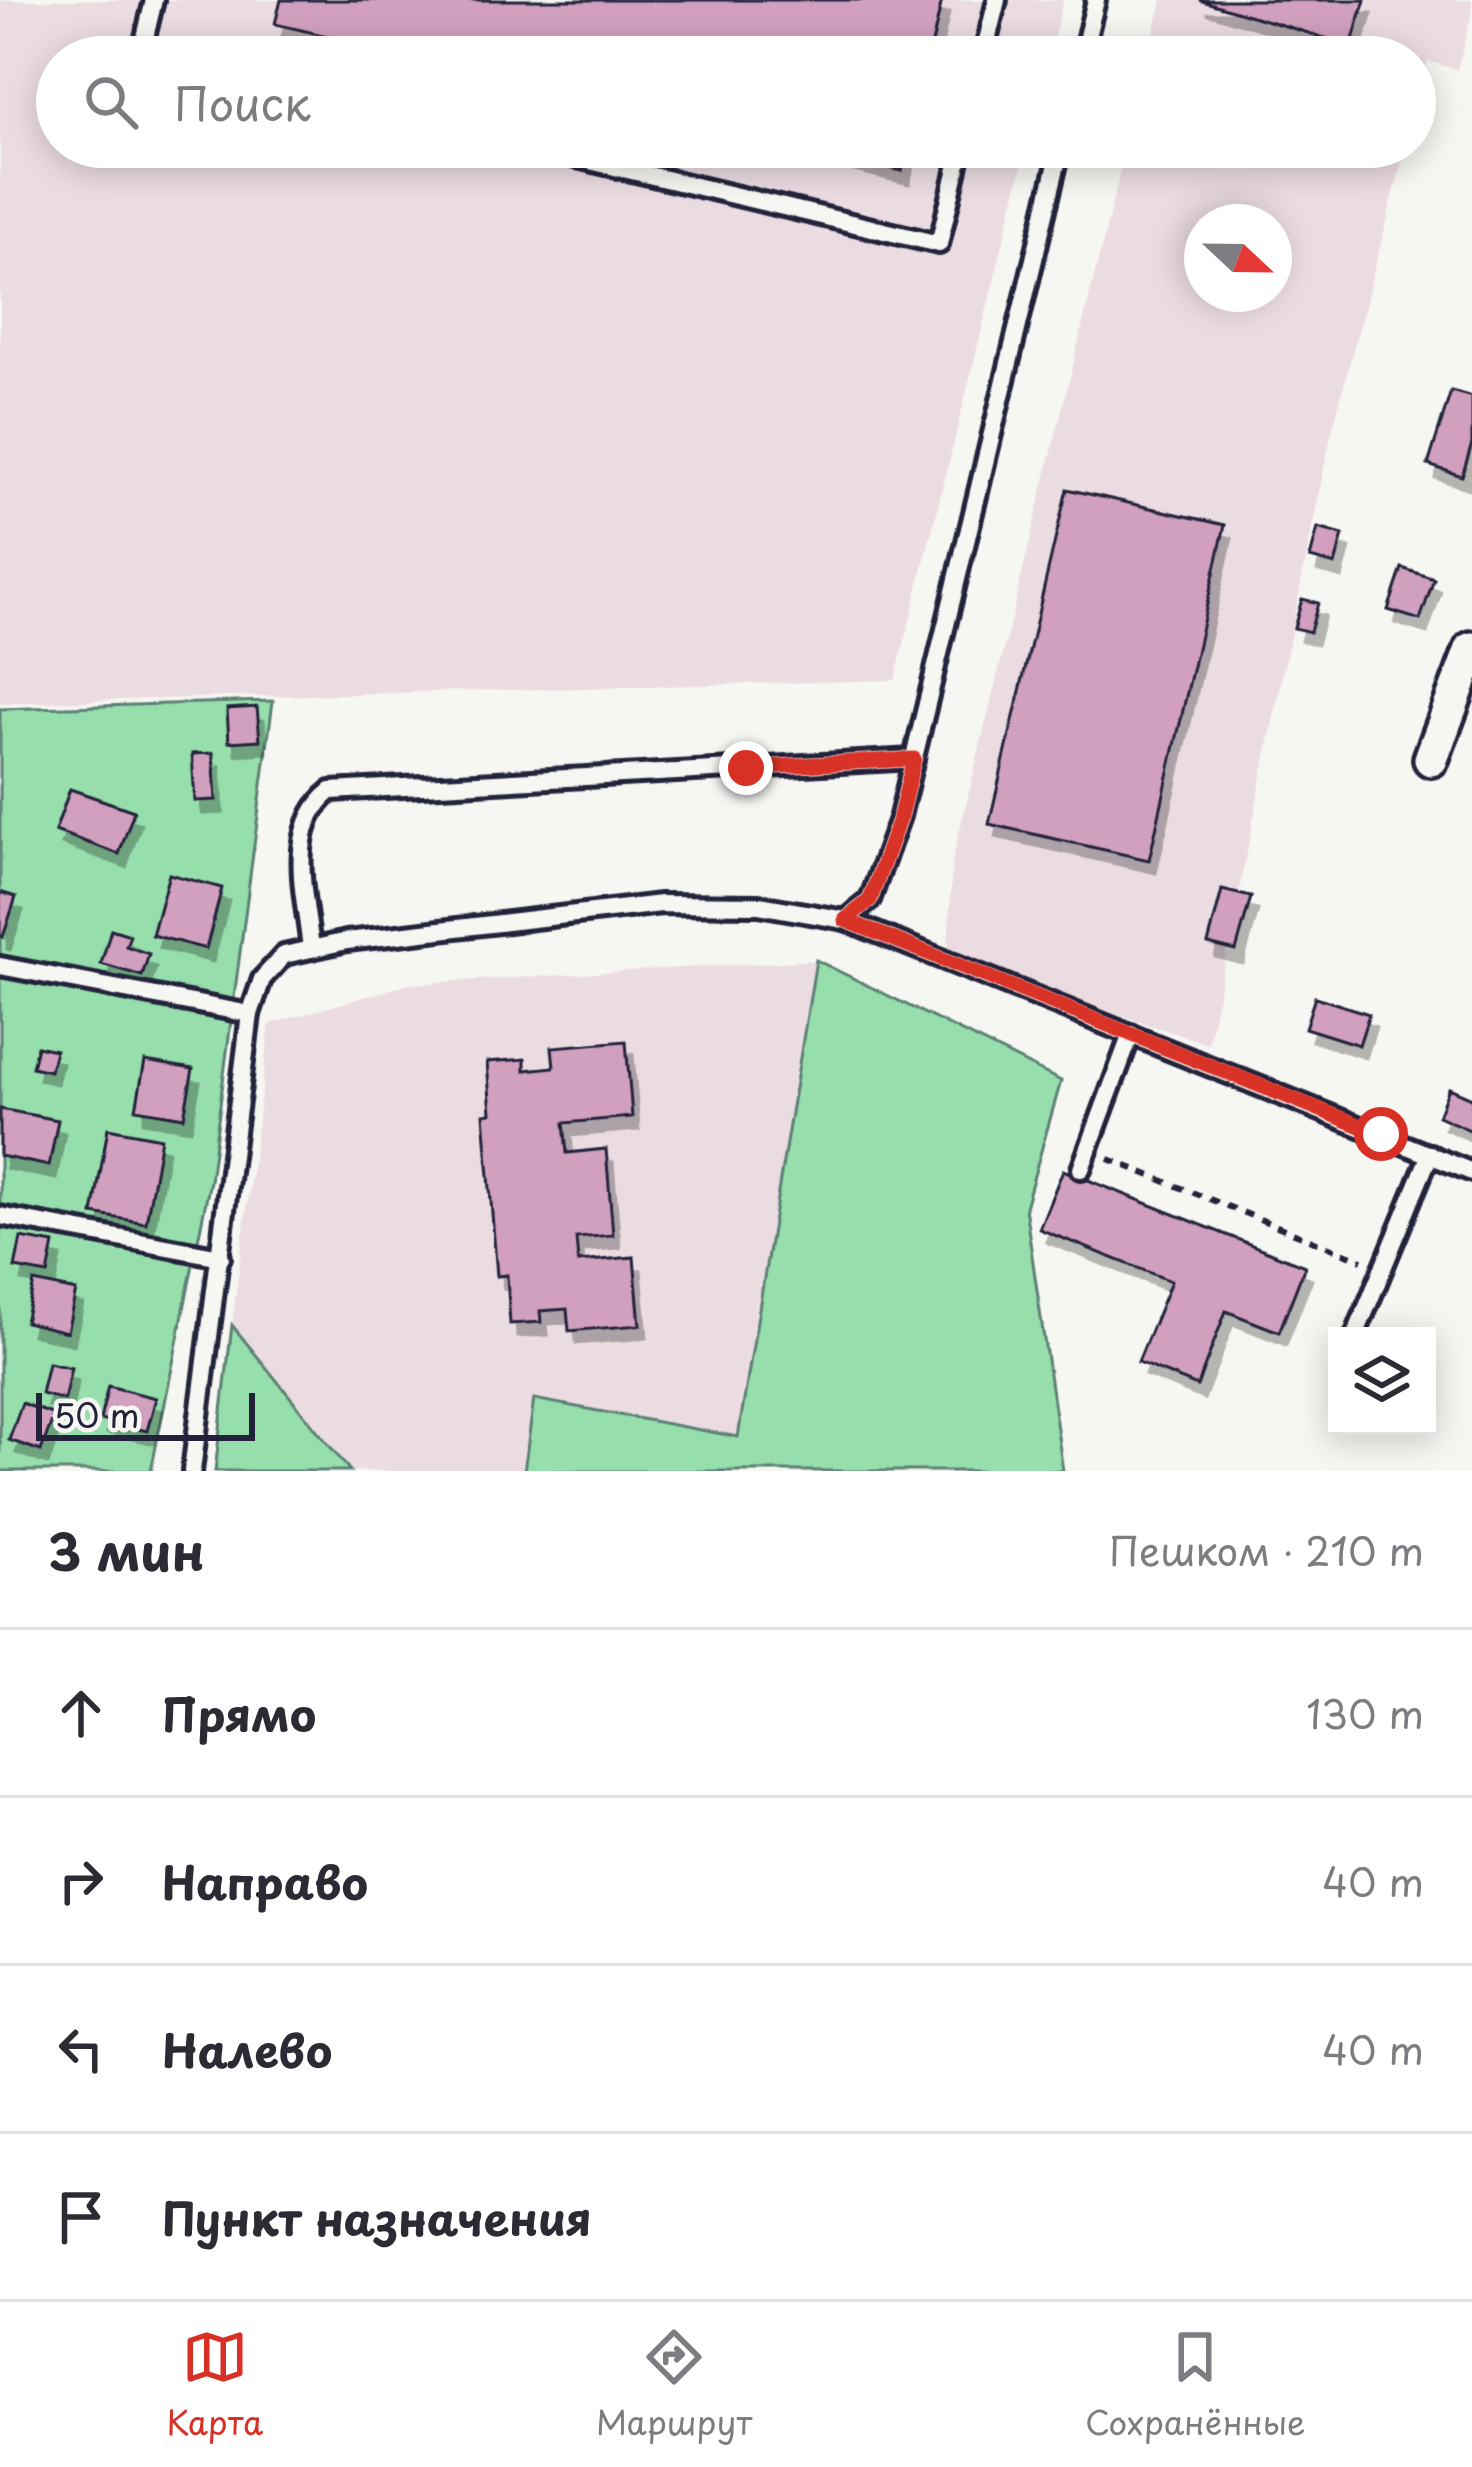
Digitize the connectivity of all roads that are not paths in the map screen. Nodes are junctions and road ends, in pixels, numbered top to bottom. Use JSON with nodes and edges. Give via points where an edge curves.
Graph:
{"nodes":[{"id":1,"x":154,"y":0,"type":"edge"},
{"id":2,"x":997,"y":0,"type":"edge"},
{"id":3,"x":1096,"y":0,"type":"edge"},
{"id":4,"x":145,"y":36,"type":"edge"},
{"id":5,"x":988,"y":36,"type":"edge"},
{"id":6,"x":1087,"y":36,"type":"edge"},
{"id":7,"x":619,"y":168,"type":"edge"},
{"id":8,"x":957,"y":168,"type":"edge"},
{"id":9,"x":1056,"y":168,"type":"edge"},
{"id":10,"x":1472,"y":649,"type":"edge"},
{"id":11,"x":914,"y":759,"type":"junction"},
{"id":12,"x":1431,"y":759,"type":"dead end"},
{"id":13,"x":845,"y":920,"type":"junction"},
{"id":14,"x":311,"y":949,"type":"junction"},
{"id":15,"x":0,"y":966,"type":"edge"},
{"id":16,"x":250,"y":1014,"type":"junction"},
{"id":17,"x":1131,"y":1034,"type":"junction"},
{"id":18,"x":1430,"y":1154,"type":"junction"},
{"id":19,"x":1081,"y":1169,"type":"dead end"},
{"id":20,"x":1472,"y":1172,"type":"edge"},
{"id":21,"x":0,"y":1216,"type":"edge"},
{"id":22,"x":221,"y":1257,"type":"junction"},
{"id":23,"x":1359,"y":1327,"type":"edge"},
{"id":24,"x":193,"y":1471,"type":"edge"}],
"edges":[{"from":1,"to":4,"type":"lane"},
{"from":2,"to":5,"type":"lane"},
{"from":3,"to":6,"type":"lane"},
{"from":7,"to":8,"type":"lane","via":[[939,244]]},
{"from":9,"to":11,"type":"lane"},
{"from":10,"to":12,"type":"street"},
{"from":11,"to":13,"type":"lane","via":[[870,900]]},
{"from":11,"to":14,"type":"lane","via":[[331,791],[303,825]]},
{"from":13,"to":14,"type":"lane","via":[[759,905],[661,904]]},
{"from":13,"to":17,"type":"lane"},
{"from":14,"to":16,"type":"lane","via":[[284,955],[262,979]]},
{"from":15,"to":16,"type":"lane"},
{"from":16,"to":22,"type":"lane"},
{"from":17,"to":18,"type":"lane"},
{"from":17,"to":19,"type":"lane"},
{"from":18,"to":20,"type":"lane"},
{"from":18,"to":23,"type":"lane"},
{"from":21,"to":22,"type":"lane"},
{"from":22,"to":24,"type":"lane"}]}
